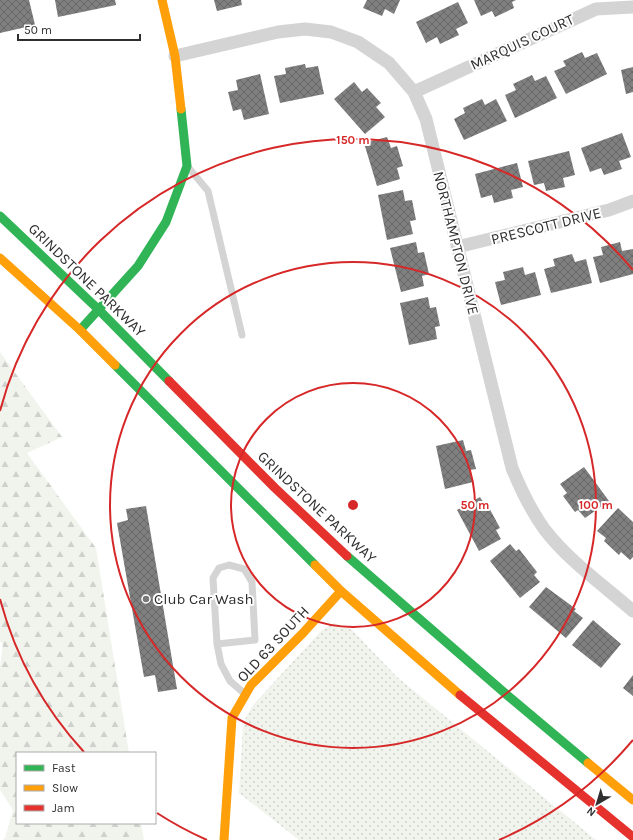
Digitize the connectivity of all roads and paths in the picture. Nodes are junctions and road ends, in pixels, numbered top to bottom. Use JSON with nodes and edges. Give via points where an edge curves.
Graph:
{"nodes":[{"id":1,"x":162,"y":0,"type":"edge"},
{"id":2,"x":629,"y":0,"type":"edge"},
{"id":3,"x":633,"y":5,"type":"edge"},
{"id":4,"x":175,"y":56,"type":"junction"},
{"id":5,"x":414,"y":92,"type":"junction"},
{"id":6,"x":187,"y":166,"type":"junction"},
{"id":7,"x":633,"y":201,"type":"edge"},
{"id":8,"x":0,"y":216,"type":"edge"},
{"id":9,"x":457,"y":248,"type":"junction"},
{"id":10,"x":0,"y":258,"type":"edge"},
{"id":11,"x":99,"y":310,"type":"junction"},
{"id":12,"x":80,"y":330,"type":"junction"},
{"id":13,"x":242,"y":335,"type":"dead end"},
{"id":14,"x":341,"y":591,"type":"junction"},
{"id":15,"x":633,"y":611,"type":"edge"},
{"id":16,"x":217,"y":644,"type":"junction"},
{"id":17,"x":246,"y":694,"type":"junction"},
{"id":18,"x":633,"y":800,"type":"edge"},
{"id":19,"x":606,"y":814,"type":"junction"},
{"id":20,"x":633,"y":837,"type":"edge"},
{"id":21,"x":224,"y":840,"type":"edge"},
{"id":22,"x":623,"y":840,"type":"edge"}],
"edges":[{"from":1,"to":4,"type":"main road"},
{"from":2,"to":3,"type":"street"},
{"from":3,"to":5,"type":"street","name":"MARQUIS COURT","via":[[596,8]]},
{"from":4,"to":5,"type":"street","name":"NORTHAMPTON DRIVE","via":[[278,32],[305,29],[331,32],[358,42],[389,63]]},
{"from":4,"to":6,"type":"main road"},
{"from":5,"to":9,"type":"street","name":"NORTHAMPTON DRIVE","via":[[426,119]]},
{"from":6,"to":11,"type":"main road","via":[[166,222],[138,266]]},
{"from":6,"to":13,"type":"lane","via":[[208,191]]},
{"from":7,"to":9,"type":"street","name":"PRESCOTT DRIVE","via":[[609,210]]},
{"from":8,"to":11,"type":"main road","name":"GRINDSTONE PARKWAY"},
{"from":9,"to":15,"type":"street","name":"NORTHAMPTON DRIVE","via":[[512,468],[526,501],[546,530],[570,557]]},
{"from":10,"to":12,"type":"main road"},
{"from":11,"to":12,"type":"main road"},
{"from":11,"to":18,"type":"main road","name":"GRINDSTONE PARKWAY","via":[[274,488],[331,542],[501,690]]},
{"from":12,"to":14,"type":"main road"},
{"from":14,"to":17,"type":"main road","name":"OLD 63 SOUTH","via":[[304,633],[251,685]]},
{"from":14,"to":19,"type":"main road","via":[[435,675]]},
{"from":16,"to":16,"type":"lane","via":[[213,578],[219,568],[229,565],[244,569],[252,582],[255,640]]},
{"from":16,"to":17,"type":"lane","via":[[221,664],[230,681]]},
{"from":17,"to":21,"type":"main road","name":"OLD 63 SOUTH","via":[[232,718]]},
{"from":19,"to":20,"type":"main road"},
{"from":19,"to":22,"type":"main road"}]}
